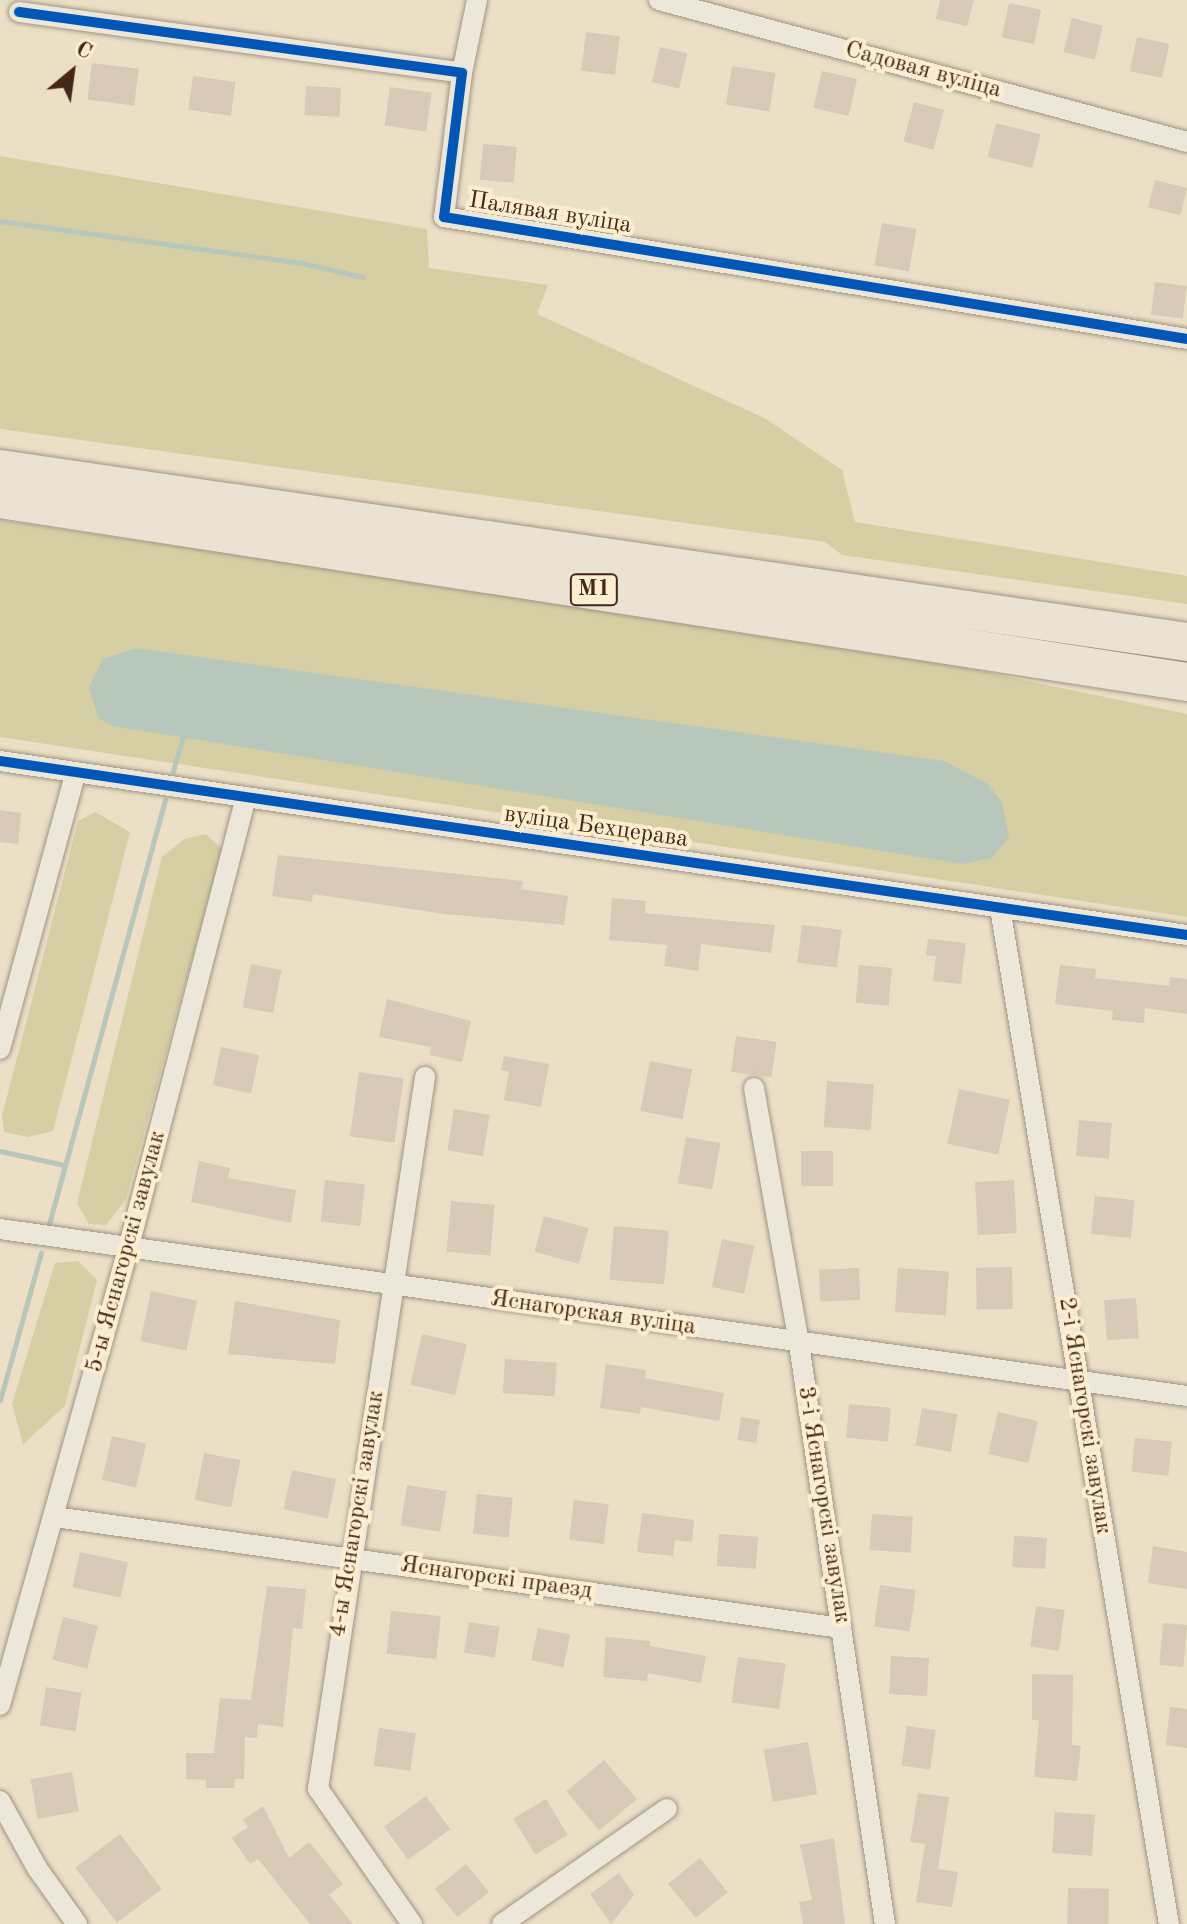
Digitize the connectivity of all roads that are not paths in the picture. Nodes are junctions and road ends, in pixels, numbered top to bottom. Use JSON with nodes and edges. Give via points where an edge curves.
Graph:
{"nodes":[{"id":1,"x":477,"y":0,"type":"edge"},
{"id":2,"x":659,"y":0,"type":"edge"},
{"id":3,"x":19,"y":12,"type":"dead end"},
{"id":4,"x":462,"y":73,"type":"junction"},
{"id":5,"x":1187,"y":142,"type":"edge"},
{"id":6,"x":1187,"y":339,"type":"edge"},
{"id":7,"x":0,"y":469,"type":"edge"},
{"id":8,"x":0,"y":499,"type":"edge"},
{"id":9,"x":1187,"y":642,"type":"edge"},
{"id":10,"x":1187,"y":682,"type":"edge"},
{"id":11,"x":0,"y":761,"type":"edge"},
{"id":12,"x":76,"y":772,"type":"junction"},
{"id":13,"x":246,"y":797,"type":"junction"},
{"id":14,"x":1000,"y":908,"type":"junction"},
{"id":15,"x":1187,"y":935,"type":"edge"},
{"id":16,"x":1,"y":1039,"type":"edge"},
{"id":17,"x":425,"y":1077,"type":"dead end"},
{"id":18,"x":754,"y":1088,"type":"dead end"},
{"id":19,"x":0,"y":1229,"type":"edge"},
{"id":20,"x":128,"y":1250,"type":"junction"},
{"id":21,"x":393,"y":1287,"type":"junction"},
{"id":22,"x":799,"y":1344,"type":"junction"},
{"id":23,"x":1079,"y":1383,"type":"junction"},
{"id":24,"x":1187,"y":1396,"type":"edge"},
{"id":25,"x":55,"y":1517,"type":"junction"},
{"id":26,"x":350,"y":1559,"type":"junction"},
{"id":27,"x":841,"y":1628,"type":"junction"},
{"id":28,"x":0,"y":1705,"type":"edge"},
{"id":29,"x":0,"y":1801,"type":"edge"},
{"id":30,"x":667,"y":1809,"type":"dead end"},
{"id":31,"x":77,"y":1924,"type":"edge"},
{"id":32,"x":412,"y":1924,"type":"edge"},
{"id":33,"x":502,"y":1924,"type":"edge"},
{"id":34,"x":885,"y":1924,"type":"edge"},
{"id":35,"x":1169,"y":1924,"type":"edge"}],
"edges":[{"from":1,"to":4,"type":"street"},
{"from":2,"to":5,"type":"street","name":"Садовая вуліца"},
{"from":3,"to":4,"type":"street"},
{"from":4,"to":6,"type":"street","name":"Палявая вуліца","via":[[444,217]]},
{"from":7,"to":9,"type":"highway","number":"М1"},
{"from":8,"to":10,"type":"highway","number":"М1"},
{"from":11,"to":12,"type":"street","name":"вуліца Бехцерава"},
{"from":12,"to":13,"type":"street","name":"вуліца Бехцерава"},
{"from":12,"to":16,"type":"street"},
{"from":13,"to":14,"type":"street","name":"вуліца Бехцерава"},
{"from":13,"to":20,"type":"street","name":"5-ы Яснагорскі завулак"},
{"from":14,"to":15,"type":"street","name":"вуліца Бехцерава"},
{"from":14,"to":23,"type":"street","name":"2-і Яснагорскі завулак"},
{"from":17,"to":21,"type":"street","name":"4-ы Яснагорскі завулак"},
{"from":18,"to":22,"type":"street","name":"3-і Яснагорскі завулак"},
{"from":19,"to":20,"type":"street","name":"Яснагорская вуліца"},
{"from":20,"to":21,"type":"street","name":"Яснагорская вуліца"},
{"from":20,"to":25,"type":"street","name":"5-ы Яснагорскі завулак"},
{"from":21,"to":22,"type":"street","name":"Яснагорская вуліца"},
{"from":21,"to":26,"type":"street","name":"4-ы Яснагорскі завулак"},
{"from":22,"to":23,"type":"street","name":"Яснагорская вуліца"},
{"from":22,"to":27,"type":"street","name":"3-і Яснагорскі завулак"},
{"from":23,"to":24,"type":"street","name":"Яснагорская вуліца"},
{"from":23,"to":35,"type":"street","name":"2-і Яснагорскі завулак"},
{"from":25,"to":26,"type":"street","name":"Яснагорскі праезд"},
{"from":25,"to":28,"type":"street","name":"5-ы Яснагорскі завулак"},
{"from":26,"to":27,"type":"street","name":"Яснагорскі праезд"},
{"from":26,"to":32,"type":"street","name":"4-ы Яснагорскі завулак","via":[[318,1789]]},
{"from":27,"to":34,"type":"street","name":"3-і Яснагорскі завулак"},
{"from":29,"to":31,"type":"street","via":[[37,1868]]},
{"from":30,"to":33,"type":"street"}]}
